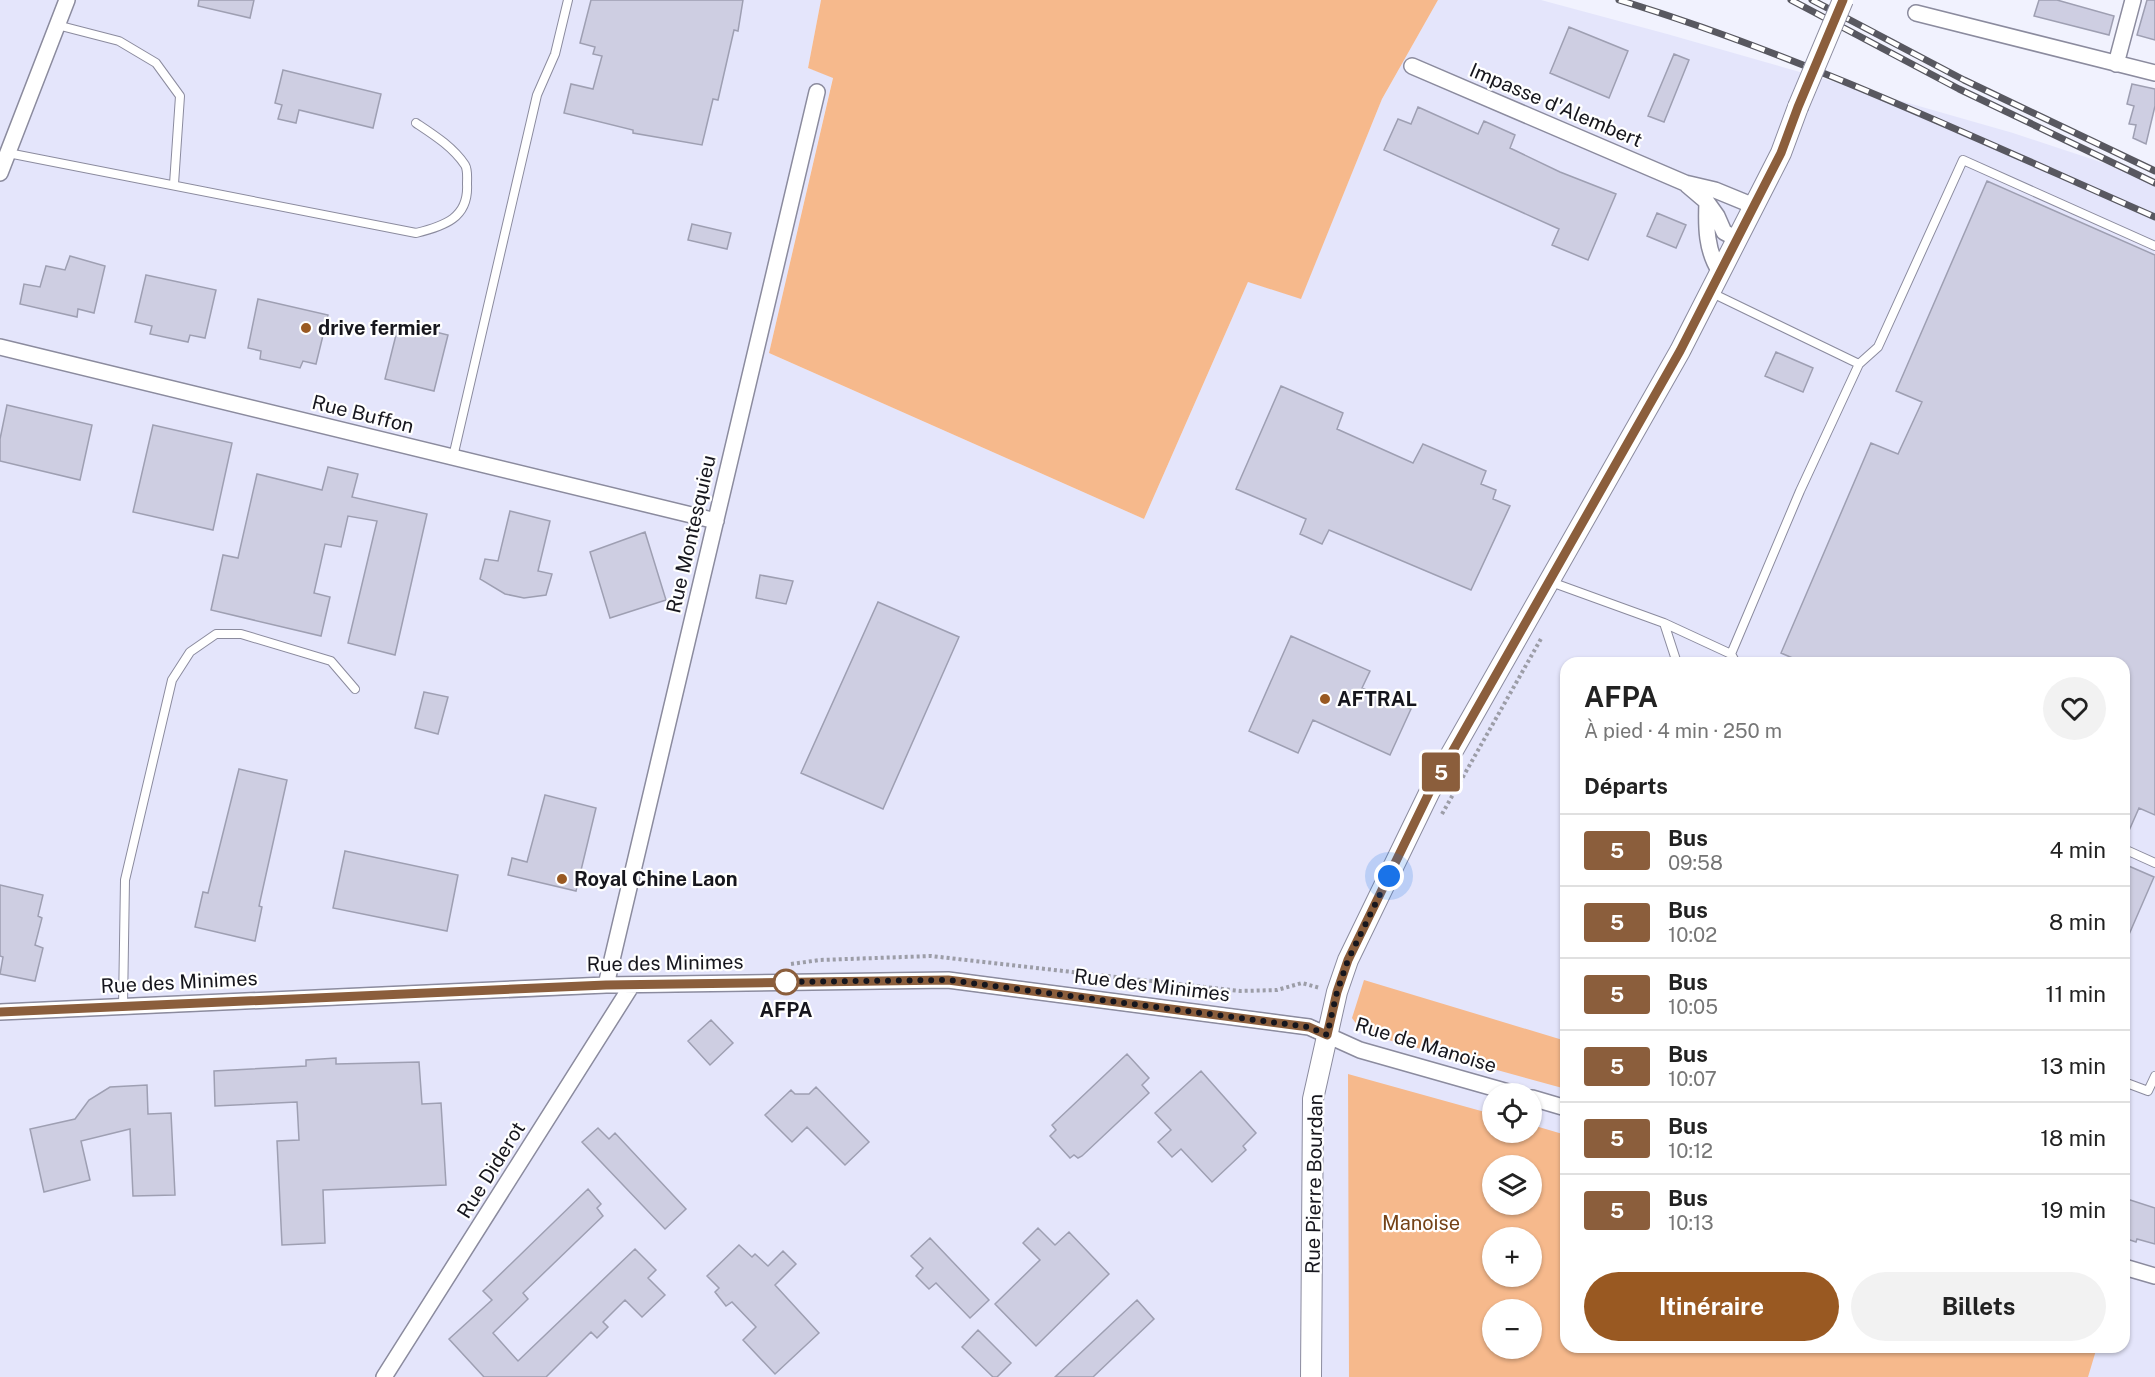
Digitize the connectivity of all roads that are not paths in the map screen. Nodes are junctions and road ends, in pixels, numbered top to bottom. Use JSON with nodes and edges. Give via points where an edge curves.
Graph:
{"nodes":[{"id":1,"x":67,"y":0,"type":"edge"},
{"id":2,"x":568,"y":0,"type":"edge"},
{"id":3,"x":1843,"y":0,"type":"edge"},
{"id":4,"x":2133,"y":0,"type":"edge"},
{"id":5,"x":1916,"y":13,"type":"dead end"},
{"id":6,"x":57,"y":25,"type":"junction"},
{"id":7,"x":2116,"y":64,"type":"junction"},
{"id":8,"x":1412,"y":66,"type":"dead end"},
{"id":9,"x":2155,"y":73,"type":"edge"},
{"id":10,"x":817,"y":92,"type":"dead end"},
{"id":11,"x":416,"y":123,"type":"dead end"},
{"id":12,"x":8,"y":153,"type":"junction"},
{"id":13,"x":0,"y":173,"type":"edge"},
{"id":14,"x":1684,"y":183,"type":"junction"},
{"id":15,"x":174,"y":184,"type":"junction"},
{"id":16,"x":1707,"y":202,"type":"junction"},
{"id":17,"x":1754,"y":206,"type":"junction"},
{"id":18,"x":1737,"y":239,"type":"junction"},
{"id":19,"x":2155,"y":246,"type":"edge"},
{"id":20,"x":1720,"y":272,"type":"junction"},
{"id":21,"x":1710,"y":291,"type":"junction"},
{"id":22,"x":0,"y":347,"type":"edge"},
{"id":23,"x":1859,"y":364,"type":"junction"},
{"id":24,"x":453,"y":457,"type":"junction"},
{"id":25,"x":716,"y":521,"type":"junction"},
{"id":26,"x":1549,"y":582,"type":"junction"},
{"id":27,"x":1664,"y":623,"type":"junction"},
{"id":28,"x":1731,"y":654,"type":"junction"},
{"id":29,"x":1675,"y":657,"type":"edge"},
{"id":30,"x":1733,"y":657,"type":"edge"},
{"id":31,"x":355,"y":688,"type":"dead end"},
{"id":32,"x":2130,"y":852,"type":"edge"},
{"id":33,"x":2155,"y":863,"type":"edge"},
{"id":34,"x":606,"y":985,"type":"junction"},
{"id":35,"x":632,"y":985,"type":"junction"},
{"id":36,"x":123,"y":1006,"type":"junction"},
{"id":37,"x":0,"y":1012,"type":"edge"},
{"id":38,"x":1327,"y":1035,"type":"junction"},
{"id":39,"x":2155,"y":1076,"type":"edge"},
{"id":40,"x":2130,"y":1084,"type":"edge"},
{"id":41,"x":1482,"y":1085,"type":"edge"},
{"id":42,"x":1542,"y":1101,"type":"edge"},
{"id":43,"x":1560,"y":1106,"type":"edge"},
{"id":44,"x":2130,"y":1269,"type":"edge"},
{"id":45,"x":2155,"y":1275,"type":"edge"},
{"id":46,"x":384,"y":1377,"type":"edge"},
{"id":47,"x":1311,"y":1377,"type":"edge"}],
"edges":[{"from":1,"to":6,"type":"street"},
{"from":2,"to":24,"type":"lane","via":[[555,54],[537,95]]},
{"from":3,"to":17,"type":"street","name":"Rue Pierre Bourdan","bridge":true,"via":[[1781,153]]},
{"from":4,"to":7,"type":"street"},
{"from":5,"to":7,"type":"street"},
{"from":6,"to":12,"type":"street"},
{"from":6,"to":15,"type":"lane","via":[[119,41],[156,63],[180,96]]},
{"from":7,"to":9,"type":"street"},
{"from":8,"to":14,"type":"street","name":"Impasse d'Alembert"},
{"from":10,"to":25,"type":"street","name":"Rue Montesquieu"},
{"from":11,"to":15,"type":"lane","via":[[448,145],[466,168],[468,194],[458,215],[442,226],[416,233]]},
{"from":12,"to":13,"type":"street"},
{"from":12,"to":15,"type":"lane"},
{"from":14,"to":16,"type":"street","name":"Impasse d'Alembert"},
{"from":14,"to":17,"type":"street","name":"Impasse d'Alembert","via":[[1715,190]]},
{"from":16,"to":18,"type":"street","name":"Impasse d'Alembert","via":[[1724,232]]},
{"from":16,"to":20,"type":"street","via":[[1709,251]]},
{"from":17,"to":18,"type":"street","name":"Rue Pierre Bourdan"},
{"from":18,"to":20,"type":"street","name":"Rue Pierre Bourdan"},
{"from":19,"to":23,"type":"lane","via":[[1963,160],[1878,347]]},
{"from":20,"to":21,"type":"street","name":"Rue Pierre Bourdan"},
{"from":21,"to":23,"type":"lane"},
{"from":21,"to":26,"type":"street","name":"Rue Pierre Bourdan"},
{"from":22,"to":24,"type":"street","name":"Rue Buffon"},
{"from":23,"to":28,"type":"lane"},
{"from":24,"to":25,"type":"street","name":"Rue Buffon"},
{"from":25,"to":34,"type":"street","name":"Rue Montesquieu"},
{"from":26,"to":27,"type":"lane"},
{"from":26,"to":38,"type":"street","name":"Rue Pierre Bourdan","via":[[1430,791],[1348,960]]},
{"from":27,"to":28,"type":"lane"},
{"from":27,"to":29,"type":"lane"},
{"from":28,"to":30,"type":"lane"},
{"from":31,"to":36,"type":"lane","via":[[331,661],[241,634],[216,634],[190,652],[172,680],[125,880]]},
{"from":32,"to":33,"type":"lane"},
{"from":34,"to":35,"type":"street","name":"Rue des Minimes"},
{"from":34,"to":36,"type":"street","name":"Rue des Minimes"},
{"from":35,"to":38,"type":"street","name":"Rue des Minimes","via":[[948,980],[1309,1027]]},
{"from":35,"to":46,"type":"street","name":"Rue Diderot"},
{"from":36,"to":37,"type":"street","name":"Rue des Minimes"},
{"from":38,"to":41,"type":"street","name":"Rue de Manoise","via":[[1360,1050]]},
{"from":38,"to":47,"type":"street","name":"Rue Pierre Bourdan","via":[[1313,1099]]},
{"from":39,"to":40,"type":"lane","via":[[2148,1090]]},
{"from":42,"to":43,"type":"street"},
{"from":44,"to":45,"type":"street"}]}
